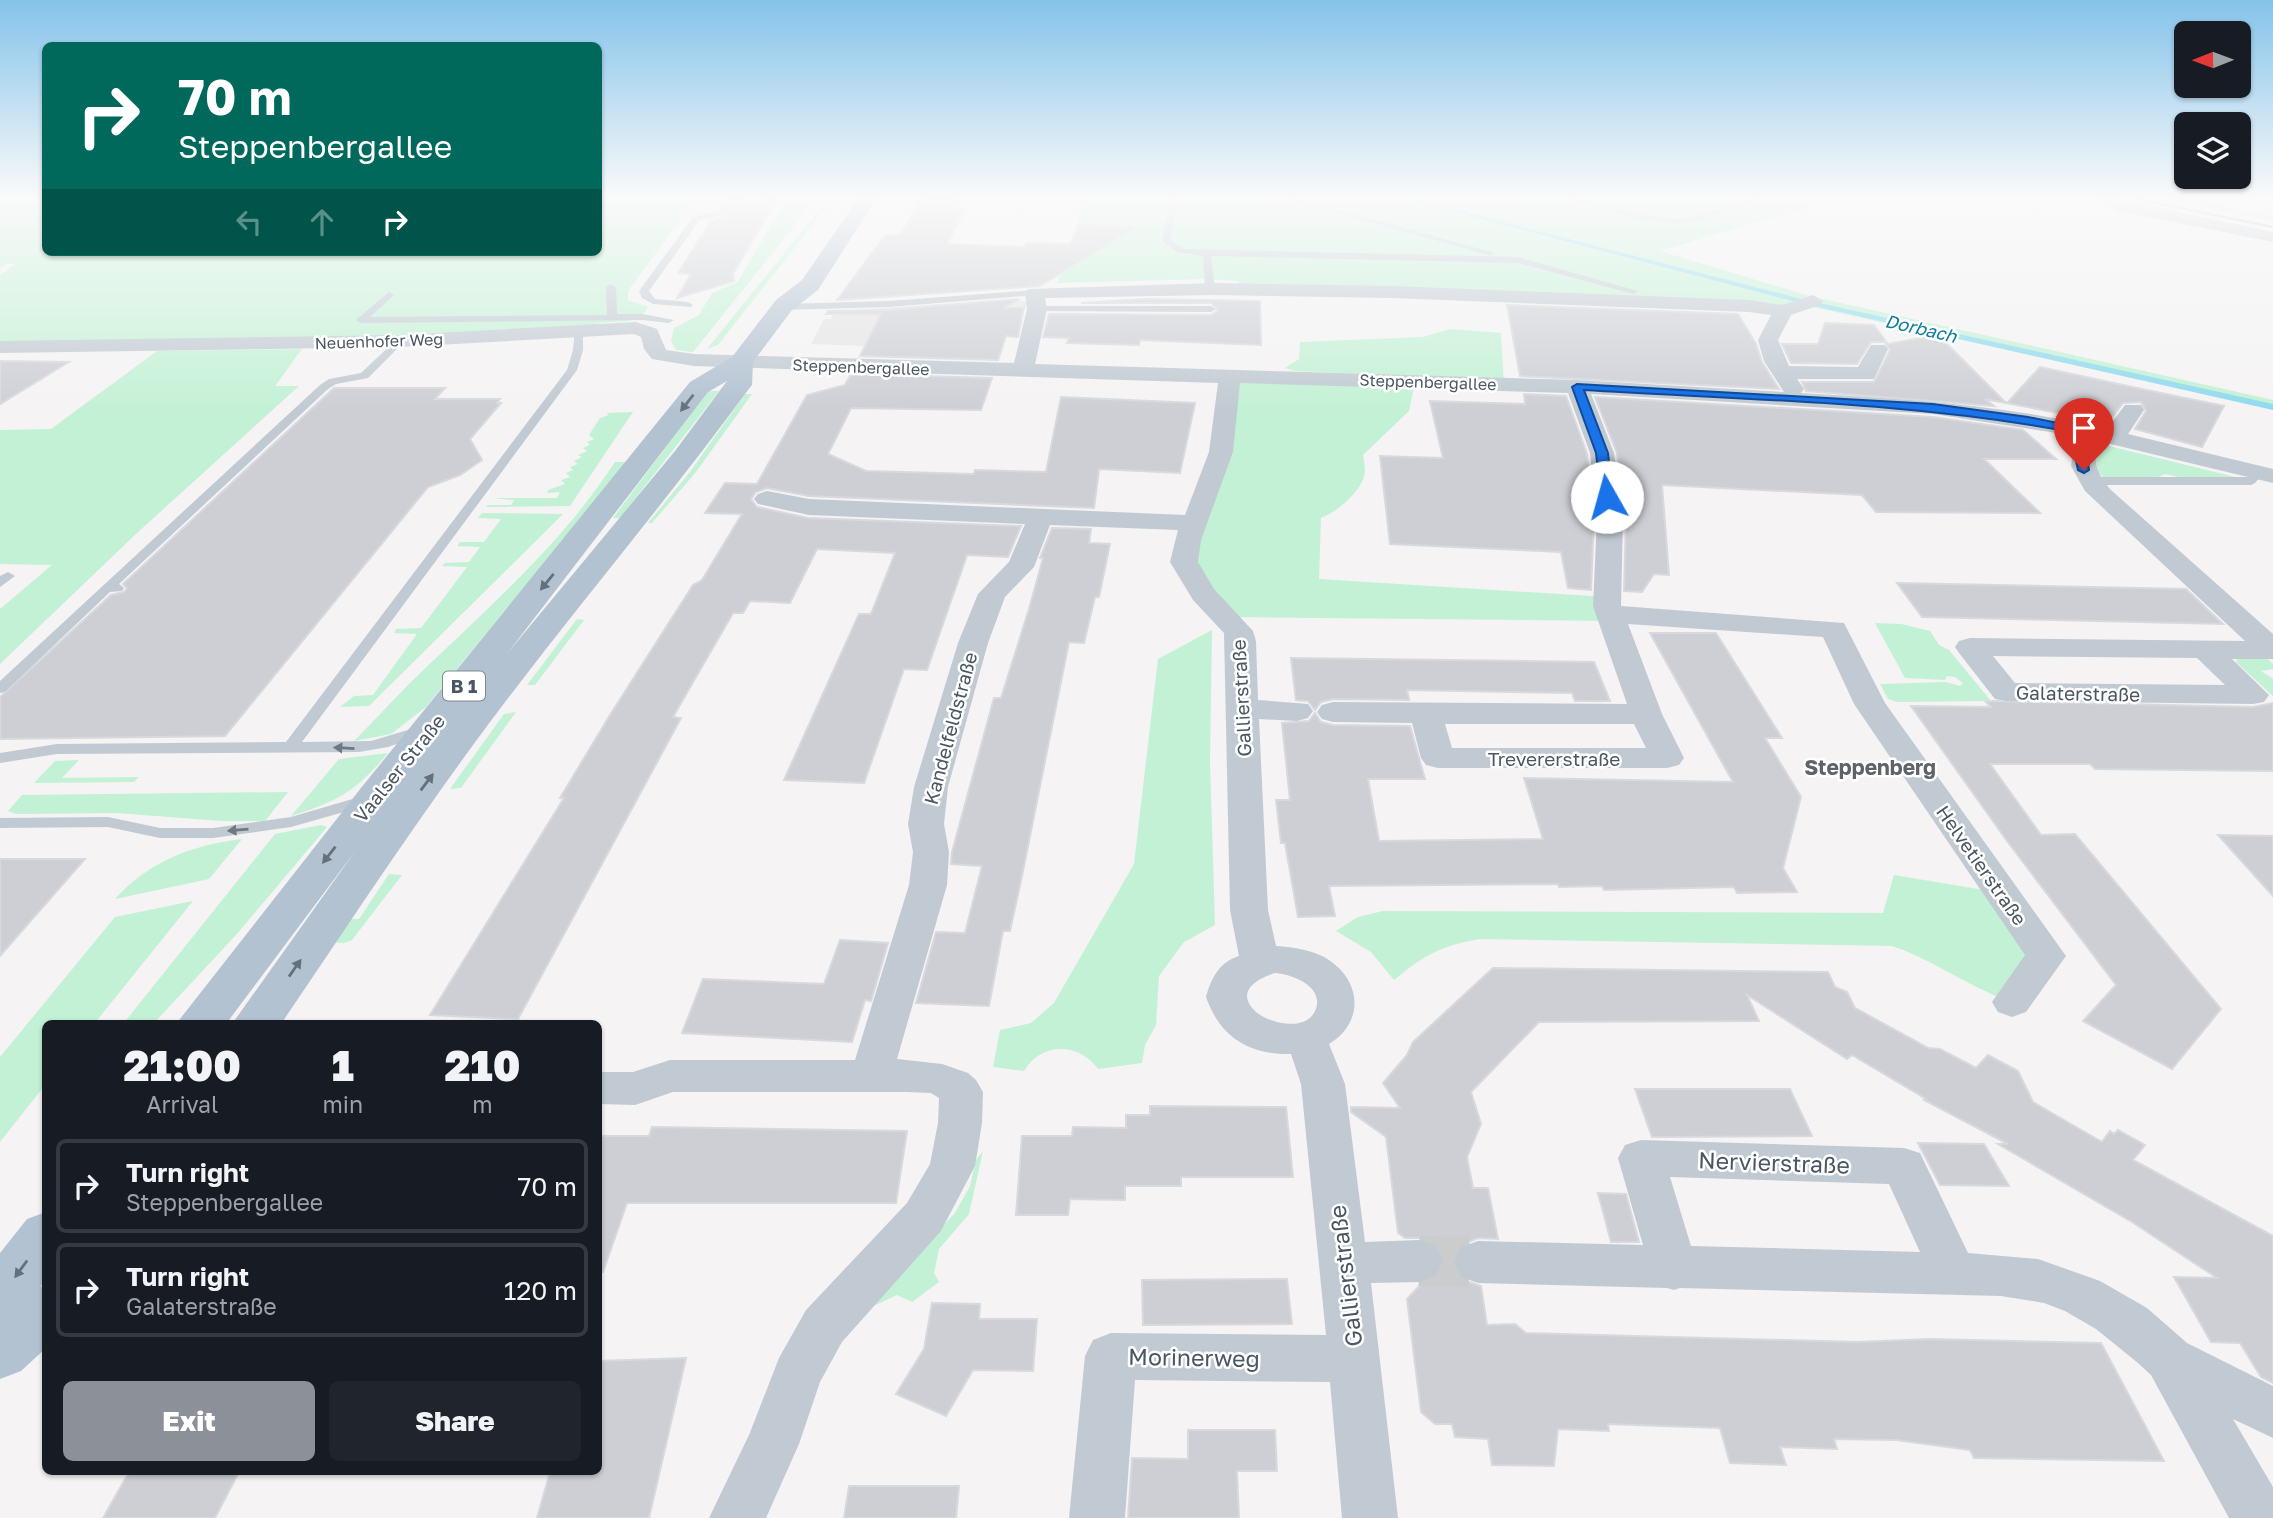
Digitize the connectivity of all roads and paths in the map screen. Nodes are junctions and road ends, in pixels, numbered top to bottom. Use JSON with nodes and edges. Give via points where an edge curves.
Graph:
{"nodes":[{"id":1,"x":659,"y":270,"type":"edge"},
{"id":2,"x":820,"y":270,"type":"edge"},
{"id":3,"x":1208,"y":270,"type":"edge"},
{"id":4,"x":1555,"y":270,"type":"edge"},
{"id":5,"x":785,"y":274,"type":"dead end"},
{"id":6,"x":611,"y":287,"type":"dead end"},
{"id":7,"x":1633,"y":291,"type":"dead end"},
{"id":8,"x":389,"y":295,"type":"dead end"},
{"id":9,"x":699,"y":298,"type":"dead end"},
{"id":10,"x":1210,"y":299,"type":"junction"},
{"id":11,"x":1036,"y":301,"type":"junction"},
{"id":12,"x":686,"y":302,"type":"junction"},
{"id":13,"x":783,"y":306,"type":"junction"},
{"id":14,"x":612,"y":318,"type":"junction"},
{"id":15,"x":669,"y":320,"type":"junction"},
{"id":16,"x":578,"y":331,"type":"junction"},
{"id":17,"x":649,"y":333,"type":"junction"},
{"id":18,"x":400,"y":341,"type":"junction"},
{"id":19,"x":3,"y":349,"type":"edge"},
{"id":20,"x":1878,"y":349,"type":"dead end"},
{"id":21,"x":740,"y":362,"type":"junction"},
{"id":22,"x":1023,"y":371,"type":"junction"},
{"id":23,"x":1782,"y":372,"type":"junction"},
{"id":24,"x":1230,"y":377,"type":"junction"},
{"id":25,"x":1577,"y":387,"type":"junction"},
{"id":26,"x":1798,"y":397,"type":"junction"},
{"id":27,"x":2133,"y":410,"type":"dead end"},
{"id":28,"x":2101,"y":435,"type":"junction"},
{"id":29,"x":2266,"y":474,"type":"edge"},
{"id":30,"x":2089,"y":481,"type":"junction"},
{"id":31,"x":767,"y":499,"type":"dead end"},
{"id":32,"x":1040,"y":517,"type":"junction"},
{"id":33,"x":1194,"y":523,"type":"junction"},
{"id":34,"x":107,"y":588,"type":"junction"},
{"id":35,"x":123,"y":588,"type":"dead end"},
{"id":36,"x":1609,"y":614,"type":"junction"},
{"id":37,"x":2206,"y":650,"type":"junction"},
{"id":38,"x":2273,"y":650,"type":"edge"},
{"id":39,"x":0,"y":689,"type":"edge"},
{"id":40,"x":1243,"y":709,"type":"junction"},
{"id":41,"x":1297,"y":711,"type":"dead end"},
{"id":42,"x":1333,"y":712,"type":"dead end"},
{"id":43,"x":1426,"y":714,"type":"junction"},
{"id":44,"x":1646,"y":714,"type":"junction"},
{"id":45,"x":433,"y":726,"type":"junction"},
{"id":46,"x":291,"y":746,"type":"junction"},
{"id":47,"x":0,"y":758,"type":"edge"},
{"id":48,"x":375,"y":797,"type":"junction"},
{"id":49,"x":0,"y":823,"type":"edge"},
{"id":50,"x":1260,"y":962,"type":"junction"},
{"id":51,"x":2012,"y":1002,"type":"dead end"},
{"id":52,"x":203,"y":1020,"type":"edge"},
{"id":53,"x":259,"y":1020,"type":"edge"},
{"id":54,"x":1306,"y":1037,"type":"junction"},
{"id":55,"x":871,"y":1076,"type":"junction"},
{"id":56,"x":602,"y":1088,"type":"edge"},
{"id":57,"x":42,"y":1241,"type":"edge"},
{"id":58,"x":1419,"y":1261,"type":"tunnel mouth"},
{"id":59,"x":1478,"y":1262,"type":"tunnel mouth"},
{"id":60,"x":1344,"y":1263,"type":"junction"},
{"id":61,"x":1674,"y":1269,"type":"junction"},
{"id":62,"x":1954,"y":1274,"type":"junction"},
{"id":63,"x":0,"y":1306,"type":"edge"},
{"id":64,"x":42,"y":1314,"type":"edge"},
{"id":65,"x":0,"y":1352,"type":"edge"},
{"id":66,"x":1355,"y":1359,"type":"junction"},
{"id":67,"x":2169,"y":1359,"type":"junction"},
{"id":68,"x":2273,"y":1413,"type":"edge"},
{"id":69,"x":737,"y":1518,"type":"edge"},
{"id":70,"x":1097,"y":1518,"type":"edge"},
{"id":71,"x":1370,"y":1518,"type":"edge"},
{"id":72,"x":2260,"y":1518,"type":"edge"}],
"edges":[{"from":1,"to":12,"type":"lane","via":[[645,296],[653,301]]},
{"from":2,"to":13,"type":"main road","name":"Vaalser Straße","number":"B 1","via":[[810,285]]},
{"from":3,"to":10,"type":"lane"},
{"from":4,"to":7,"type":"lane"},
{"from":5,"to":13,"type":"main road"},
{"from":6,"to":14,"type":"lane"},
{"from":8,"to":14,"type":"lane","via":[[361,320]]},
{"from":9,"to":12,"type":"lane"},
{"from":10,"to":11,"type":"street"},
{"from":10,"to":23,"type":"street","via":[[1455,293],[1797,306],[1768,340]]},
{"from":11,"to":13,"type":"lane"},
{"from":11,"to":22,"type":"street"},
{"from":12,"to":15,"type":"lane"},
{"from":13,"to":21,"type":"main road","name":"Vaalser Straße","number":"B 1"},
{"from":14,"to":15,"type":"lane"},
{"from":15,"to":17,"type":"lane"},
{"from":16,"to":17,"type":"street","name":"Neuenhofer Weg","via":[[625,327]]},
{"from":16,"to":18,"type":"street","name":"Neuenhofer Weg"},
{"from":16,"to":46,"type":"lane","via":[[579,350],[572,370]]},
{"from":17,"to":21,"type":"street","via":[[654,349],[665,358]]},
{"from":18,"to":19,"type":"street","name":"Neuenhofer Weg"},
{"from":18,"to":34,"type":"lane","via":[[364,376],[324,387]]},
{"from":20,"to":23,"type":"street","via":[[1866,373]]},
{"from":21,"to":22,"type":"street","name":"Steppenbergallee"},
{"from":21,"to":45,"type":"main road","name":"Vaalser Straße","number":"B 1","one_way":true,"via":[[699,387]]},
{"from":53,"to":21,"type":"main road","name":"Vaalser Straße","number":"B 1","one_way":true,"via":[[478,713],[739,385]]},
{"from":22,"to":24,"type":"street","name":"Steppenbergallee"},
{"from":23,"to":26,"type":"street"},
{"from":24,"to":25,"type":"street","name":"Steppenbergallee"},
{"from":24,"to":33,"type":"street","name":"Gallierstraße","via":[[1221,452]]},
{"from":25,"to":26,"type":"street","name":"Steppenbergallee"},
{"from":25,"to":36,"type":"street","name":"Trevererstraße","via":[[1602,453],[1610,519]]},
{"from":26,"to":28,"type":"street","name":"Steppenbergallee","via":[[1933,407]]},
{"from":27,"to":28,"type":"street"},
{"from":28,"to":29,"type":"street","name":"Steppenbergallee"},
{"from":28,"to":30,"type":"street","via":[[2081,456]]},
{"from":29,"to":30,"type":"lane","via":[[2251,481]]},
{"from":30,"to":38,"type":"street","name":"Galaterstraße"},
{"from":31,"to":32,"type":"street","via":[[809,507]]},
{"from":32,"to":33,"type":"street"},
{"from":32,"to":55,"type":"street","name":"Kandelfeldstraße","via":[[1027,555],[992,594],[973,643],[931,787],[926,824],[928,885]]},
{"from":33,"to":40,"type":"street","name":"Gallierstraße","via":[[1184,562],[1203,594],[1238,631],[1243,654]]},
{"from":34,"to":35,"type":"lane"},
{"from":34,"to":39,"type":"lane"},
{"from":36,"to":44,"type":"street","name":"Trevererstraße"},
{"from":36,"to":51,"type":"street","name":"Helvetierstraße","via":[[1834,629],[1870,704],[2046,956]]},
{"from":37,"to":37,"type":"street","name":"Galaterstraße","via":[[1998,648],[1970,647],[2006,692],[2253,695]]},
{"from":37,"to":38,"type":"street","name":"Galaterstraße"},
{"from":40,"to":41,"type":"street"},
{"from":40,"to":50,"type":"street","name":"Gallierstraße","via":[[1250,910]]},
{"from":42,"to":43,"type":"street"},
{"from":43,"to":44,"type":"street"},
{"from":43,"to":44,"type":"street","name":"Trevererstraße","via":[[1438,758],[1667,758]]},
{"from":45,"to":46,"type":"lane","one_way":true,"via":[[395,742],[355,749]]},
{"from":45,"to":48,"type":"main road","name":"Vaalser Straße","number":"B 1"},
{"from":46,"to":47,"type":"lane","via":[[57,750]]},
{"from":48,"to":49,"type":"lane","one_way":true,"via":[[308,819],[216,832],[158,833],[111,822]]},
{"from":48,"to":52,"type":"main road","name":"Vaalser Straße","number":"B 1","one_way":true},
{"from":50,"to":54,"type":"street","via":[[1298,962],[1330,982],[1337,997],[1336,1013],[1321,1030]]},
{"from":50,"to":54,"type":"street","via":[[1240,970],[1229,984],[1226,1000],[1233,1016],[1247,1030],[1268,1038]]},
{"from":54,"to":60,"type":"street","name":"Gallierstraße","via":[[1322,1084]]},
{"from":55,"to":56,"type":"street","via":[[670,1076],[635,1088]]},
{"from":55,"to":69,"type":"street","via":[[940,1078],[961,1092],[952,1166],[924,1217],[824,1326],[797,1375],[772,1444]]},
{"from":57,"to":63,"type":"main road","one_way":true,"via":[[8,1286]]},
{"from":58,"to":60,"type":"street"},
{"from":59,"to":61,"type":"street"},
{"from":60,"to":66,"type":"street","name":"Gallierstraße"},
{"from":61,"to":62,"type":"street"},
{"from":61,"to":62,"type":"street","name":"Nervierstraße","via":[[1641,1158],[1904,1166]]},
{"from":62,"to":67,"type":"street","via":[[2048,1282],[2096,1303],[2150,1339]]},
{"from":64,"to":65,"type":"main road"},
{"from":66,"to":70,"type":"street","name":"Morinerweg","via":[[1111,1356]]},
{"from":66,"to":71,"type":"street","name":"Gallierstraße"},
{"from":67,"to":68,"type":"street"},
{"from":67,"to":72,"type":"street"}]}
